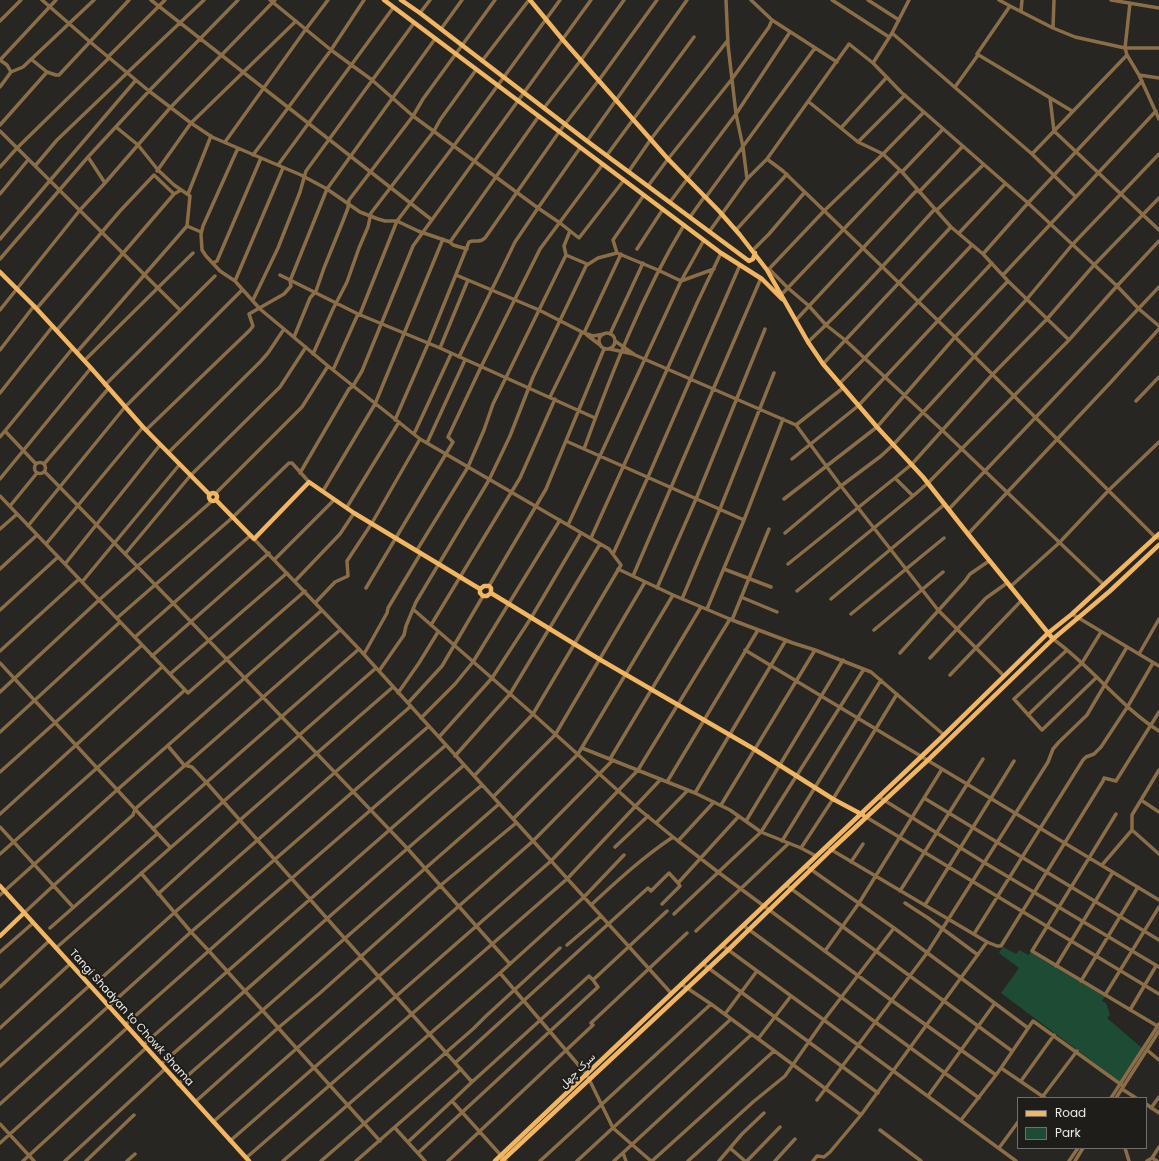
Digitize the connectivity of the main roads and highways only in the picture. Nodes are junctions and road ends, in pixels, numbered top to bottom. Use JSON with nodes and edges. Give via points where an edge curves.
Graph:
{"nodes":[{"id":1,"x":384,"y":0,"type":"edge"},
{"id":2,"x":401,"y":0,"type":"edge"},
{"id":3,"x":530,"y":0,"type":"edge"},
{"id":4,"x":754,"y":252,"type":"junction"},
{"id":5,"x":0,"y":272,"type":"edge"},
{"id":6,"x":786,"y":303,"type":"junction"},
{"id":7,"x":1158,"y":536,"type":"edge"},
{"id":8,"x":1159,"y":545,"type":"edge"},
{"id":9,"x":480,"y":589,"type":"junction"},
{"id":10,"x":491,"y":593,"type":"junction"},
{"id":11,"x":1047,"y":634,"type":"junction"},
{"id":12,"x":1053,"y":640,"type":"junction"},
{"id":13,"x":861,"y":814,"type":"junction"},
{"id":14,"x":866,"y":817,"type":"junction"},
{"id":15,"x":828,"y":848,"type":"junction"},
{"id":16,"x":0,"y":886,"type":"edge"},
{"id":17,"x":24,"y":913,"type":"junction"},
{"id":18,"x":0,"y":936,"type":"edge"},
{"id":19,"x":588,"y":1077,"type":"junction"},
{"id":20,"x":503,"y":1159,"type":"edge"},
{"id":21,"x":248,"y":1160,"type":"edge"},
{"id":22,"x":495,"y":1161,"type":"edge"}],
"edges":[{"from":1,"to":6,"type":"main road","via":[[721,253],[761,278]]},
{"from":2,"to":4,"type":"main road","via":[[749,261],[753,259]]},
{"from":3,"to":4,"type":"main road","via":[[668,159],[722,214]]},
{"from":4,"to":6,"type":"main road","via":[[768,270]]},
{"from":5,"to":9,"type":"main road","via":[[85,360],[144,429],[190,476],[212,494],[209,499],[214,500],[252,537],[309,482],[354,513]]},
{"from":6,"to":11,"type":"main road","via":[[823,364],[928,483]]},
{"from":7,"to":11,"type":"main road"},
{"from":8,"to":12,"type":"main road"},
{"from":9,"to":10,"type":"main road","via":[[483,596]]},
{"from":9,"to":10,"type":"main road","via":[[489,586]]},
{"from":10,"to":13,"type":"main road"},
{"from":11,"to":12,"type":"main road"},
{"from":11,"to":13,"type":"main road"},
{"from":12,"to":14,"type":"main road"},
{"from":13,"to":14,"type":"main road"},
{"from":13,"to":15,"type":"main road"},
{"from":14,"to":15,"type":"main road"},
{"from":15,"to":19,"type":"main road","via":[[811,869],[749,930]]},
{"from":15,"to":19,"type":"main road","name":"سرک چهل","via":[[816,856],[671,993]]},
{"from":16,"to":17,"type":"main road","name":"Tangi Shadyan to Chowk Shama"},
{"from":17,"to":18,"type":"main road"},
{"from":17,"to":21,"type":"main road","name":"Tangi Shadyan to Chowk Shama"},
{"from":19,"to":20,"type":"main road","name":"سرک چهل"},
{"from":20,"to":22,"type":"main road","name":"سرک چهل"}]}
